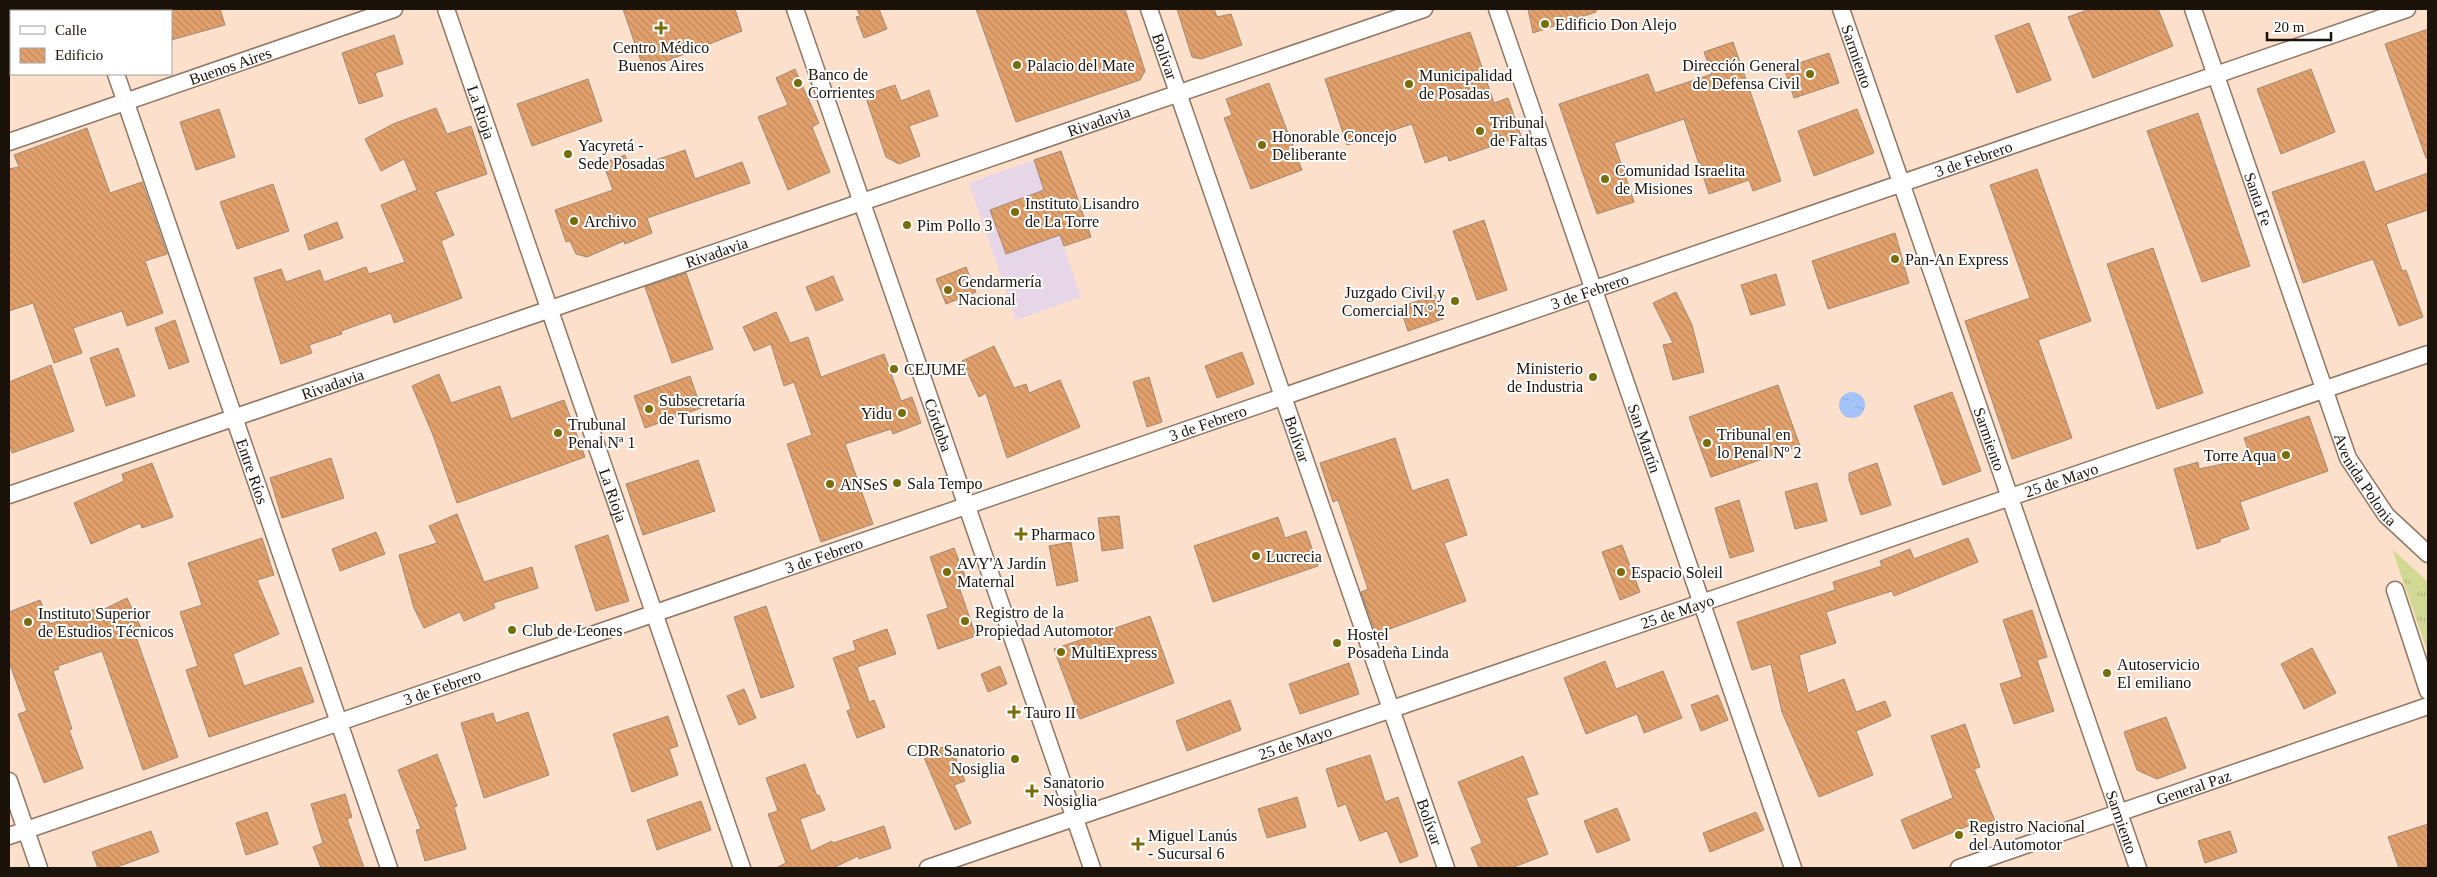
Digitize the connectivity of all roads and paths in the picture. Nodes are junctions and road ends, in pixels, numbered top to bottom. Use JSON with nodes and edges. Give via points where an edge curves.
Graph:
{"nodes":[{"id":1,"x":394,"y":9,"type":"edge"},
{"id":2,"x":446,"y":9,"type":"edge"},
{"id":3,"x":795,"y":9,"type":"edge"},
{"id":4,"x":1149,"y":9,"type":"edge"},
{"id":5,"x":1424,"y":9,"type":"edge"},
{"id":6,"x":1497,"y":9,"type":"edge"},
{"id":7,"x":1841,"y":9,"type":"edge"},
{"id":8,"x":2193,"y":9,"type":"edge"},
{"id":9,"x":2407,"y":9,"type":"edge"},
{"id":10,"x":2216,"y":74,"type":"junction"},
{"id":11,"x":116,"y":75,"type":"edge"},
{"id":12,"x":1178,"y":93,"type":"junction"},
{"id":13,"x":126,"y":101,"type":"junction"},
{"id":14,"x":9,"y":142,"type":"edge"},
{"id":15,"x":1901,"y":183,"type":"junction"},
{"id":16,"x":862,"y":202,"type":"junction"},
{"id":17,"x":1593,"y":290,"type":"junction"},
{"id":18,"x":549,"y":309,"type":"junction"},
{"id":19,"x":2428,"y":354,"type":"edge"},
{"id":20,"x":2325,"y":390,"type":"junction"},
{"id":21,"x":1283,"y":396,"type":"junction"},
{"id":22,"x":234,"y":417,"type":"junction"},
{"id":23,"x":9,"y":495,"type":"edge"},
{"id":24,"x":2009,"y":497,"type":"junction"},
{"id":25,"x":967,"y":506,"type":"junction"},
{"id":26,"x":2428,"y":554,"type":"edge"},
{"id":27,"x":2395,"y":590,"type":"dead end"},
{"id":28,"x":1701,"y":603,"type":"junction"},
{"id":29,"x":654,"y":613,"type":"junction"},
{"id":30,"x":2428,"y":691,"type":"edge"},
{"id":31,"x":2428,"y":706,"type":"edge"},
{"id":32,"x":1391,"y":709,"type":"junction"},
{"id":33,"x":339,"y":722,"type":"junction"},
{"id":34,"x":9,"y":781,"type":"edge"},
{"id":35,"x":2118,"y":813,"type":"junction"},
{"id":36,"x":1074,"y":818,"type":"junction"},
{"id":37,"x":26,"y":830,"type":"junction"},
{"id":38,"x":9,"y":836,"type":"edge"},
{"id":39,"x":39,"y":868,"type":"edge"},
{"id":40,"x":389,"y":868,"type":"edge"},
{"id":41,"x":742,"y":868,"type":"edge"},
{"id":42,"x":928,"y":868,"type":"edge"},
{"id":43,"x":1092,"y":868,"type":"edge"},
{"id":44,"x":1446,"y":868,"type":"edge"},
{"id":45,"x":1793,"y":868,"type":"edge"},
{"id":46,"x":1959,"y":868,"type":"edge"},
{"id":47,"x":2138,"y":868,"type":"edge"}],
"edges":[{"from":1,"to":13,"type":"street","name":"Buenos Aires"},
{"from":2,"to":18,"type":"street","name":"La Rioja"},
{"from":3,"to":16,"type":"street","name":"Córdoba"},
{"from":4,"to":12,"type":"street","name":"Bolívar"},
{"from":5,"to":12,"type":"street","name":"Rivadavia"},
{"from":6,"to":17,"type":"street","name":"San Martín"},
{"from":7,"to":15,"type":"street","name":"Sarmiento"},
{"from":8,"to":10,"type":"street","name":"Santa Fe"},
{"from":9,"to":10,"type":"street","name":"3 de Febrero"},
{"from":10,"to":15,"type":"street","name":"3 de Febrero"},
{"from":10,"to":20,"type":"street","name":"Santa Fe"},
{"from":11,"to":13,"type":"street","name":"Entre Ríos"},
{"from":12,"to":16,"type":"street","name":"Rivadavia"},
{"from":12,"to":21,"type":"street","name":"Bolívar"},
{"from":13,"to":14,"type":"street","name":"Buenos Aires"},
{"from":13,"to":22,"type":"street","name":"Entre Ríos"},
{"from":15,"to":17,"type":"street","name":"3 de Febrero"},
{"from":15,"to":24,"type":"street","name":"Sarmiento"},
{"from":16,"to":18,"type":"street","name":"Rivadavia"},
{"from":16,"to":25,"type":"street","name":"Córdoba"},
{"from":17,"to":21,"type":"street","name":"3 de Febrero"},
{"from":17,"to":28,"type":"street","name":"San Martín"},
{"from":18,"to":22,"type":"street","name":"Rivadavia"},
{"from":18,"to":29,"type":"street","name":"La Rioja"},
{"from":19,"to":20,"type":"street","name":"25 de Mayo"},
{"from":20,"to":24,"type":"street","name":"25 de Mayo"},
{"from":20,"to":26,"type":"street","name":"Avenida Polonia","via":[[2348,458],[2386,515]]},
{"from":21,"to":25,"type":"street","name":"3 de Febrero"},
{"from":21,"to":32,"type":"street","name":"Bolívar"},
{"from":22,"to":23,"type":"street","name":"Rivadavia"},
{"from":22,"to":33,"type":"street","name":"Entre Ríos"},
{"from":24,"to":28,"type":"street","name":"25 de Mayo"},
{"from":24,"to":35,"type":"street","name":"Sarmiento"},
{"from":25,"to":29,"type":"street","name":"3 de Febrero"},
{"from":25,"to":36,"type":"street","name":"Córdoba"},
{"from":27,"to":30,"type":"street"},
{"from":28,"to":32,"type":"street","name":"25 de Mayo"},
{"from":28,"to":45,"type":"street","name":"San Martín"},
{"from":29,"to":33,"type":"street","name":"3 de Febrero"},
{"from":29,"to":41,"type":"street","name":"La Rioja"},
{"from":31,"to":35,"type":"street","name":"General Paz"},
{"from":32,"to":36,"type":"street","name":"25 de Mayo"},
{"from":32,"to":44,"type":"street","name":"Bolívar"},
{"from":33,"to":37,"type":"street","name":"3 de Febrero"},
{"from":33,"to":40,"type":"street","name":"Entre Ríos"},
{"from":34,"to":37,"type":"street"},
{"from":35,"to":46,"type":"street","name":"General Paz"},
{"from":35,"to":47,"type":"street","name":"Sarmiento"},
{"from":36,"to":42,"type":"street","name":"25 de Mayo"},
{"from":36,"to":43,"type":"street","name":"Córdoba"},
{"from":37,"to":38,"type":"street","name":"3 de Febrero"},
{"from":37,"to":39,"type":"street"}]}
